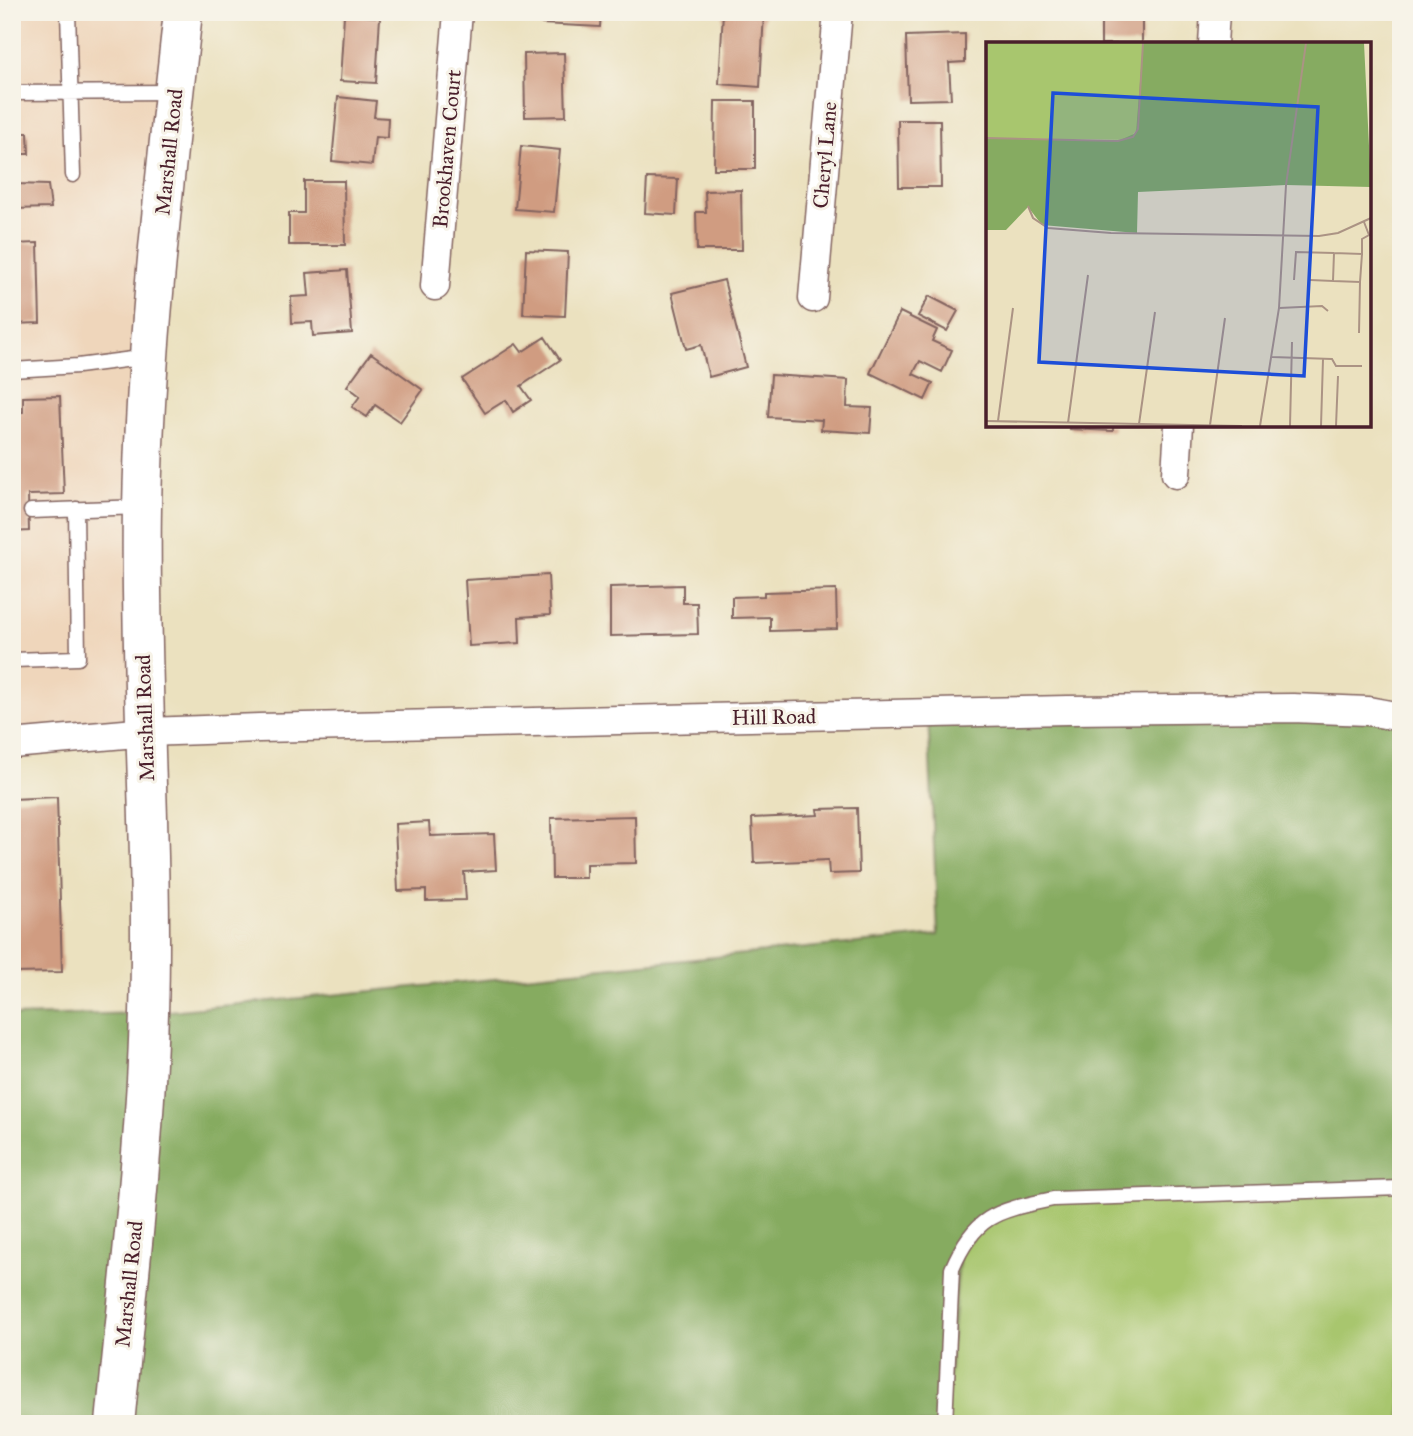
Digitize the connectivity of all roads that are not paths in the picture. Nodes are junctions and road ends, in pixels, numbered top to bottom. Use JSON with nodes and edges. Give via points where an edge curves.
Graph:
{"nodes":[{"id":1,"x":68,"y":12,"type":"edge"},
{"id":2,"x":183,"y":12,"type":"edge"},
{"id":3,"x":458,"y":12,"type":"edge"},
{"id":4,"x":838,"y":12,"type":"edge"},
{"id":5,"x":1215,"y":12,"type":"edge"},
{"id":6,"x":1213,"y":42,"type":"edge"},
{"id":7,"x":71,"y":92,"type":"junction"},
{"id":8,"x":174,"y":92,"type":"junction"},
{"id":9,"x":12,"y":93,"type":"edge"},
{"id":10,"x":73,"y":175,"type":"dead end"},
{"id":11,"x":435,"y":286,"type":"dead end"},
{"id":12,"x":813,"y":298,"type":"dead end"},
{"id":13,"x":149,"y":356,"type":"junction"},
{"id":14,"x":12,"y":370,"type":"edge"},
{"id":15,"x":1179,"y":427,"type":"edge"},
{"id":16,"x":1176,"y":474,"type":"dead end"},
{"id":17,"x":142,"y":507,"type":"junction"},
{"id":18,"x":76,"y":509,"type":"junction"},
{"id":19,"x":31,"y":511,"type":"dead end"},
{"id":20,"x":12,"y":660,"type":"edge"},
{"id":21,"x":1401,"y":717,"type":"edge"},
{"id":22,"x":147,"y":732,"type":"junction"},
{"id":23,"x":12,"y":744,"type":"edge"},
{"id":24,"x":1401,"y":1188,"type":"edge"},
{"id":25,"x":115,"y":1424,"type":"edge"},
{"id":26,"x":945,"y":1424,"type":"edge"}],
"edges":[{"from":1,"to":7,"type":"lane"},
{"from":2,"to":8,"type":"main road","name":"Marshall Road"},
{"from":3,"to":11,"type":"street","name":"Brookhaven Court"},
{"from":4,"to":12,"type":"street","name":"Cheryl Lane"},
{"from":5,"to":6,"type":"street"},
{"from":7,"to":8,"type":"lane"},
{"from":7,"to":9,"type":"lane"},
{"from":7,"to":10,"type":"lane"},
{"from":8,"to":13,"type":"main road","name":"Marshall Road"},
{"from":13,"to":14,"type":"lane"},
{"from":13,"to":17,"type":"main road","name":"Marshall Road"},
{"from":15,"to":16,"type":"street"},
{"from":17,"to":18,"type":"lane"},
{"from":17,"to":22,"type":"main road","name":"Marshall Road"},
{"from":18,"to":19,"type":"lane"},
{"from":18,"to":20,"type":"lane","via":[[78,658]]},
{"from":21,"to":22,"type":"street","name":"Hill Road","via":[[1293,708],[1080,710]]},
{"from":22,"to":23,"type":"street","name":"Hill Road"},
{"from":22,"to":25,"type":"main road","name":"Marshall Road","via":[[149,1013]]},
{"from":24,"to":26,"type":"lane","via":[[1053,1199],[1002,1210],[975,1227],[952,1269]]}]}
